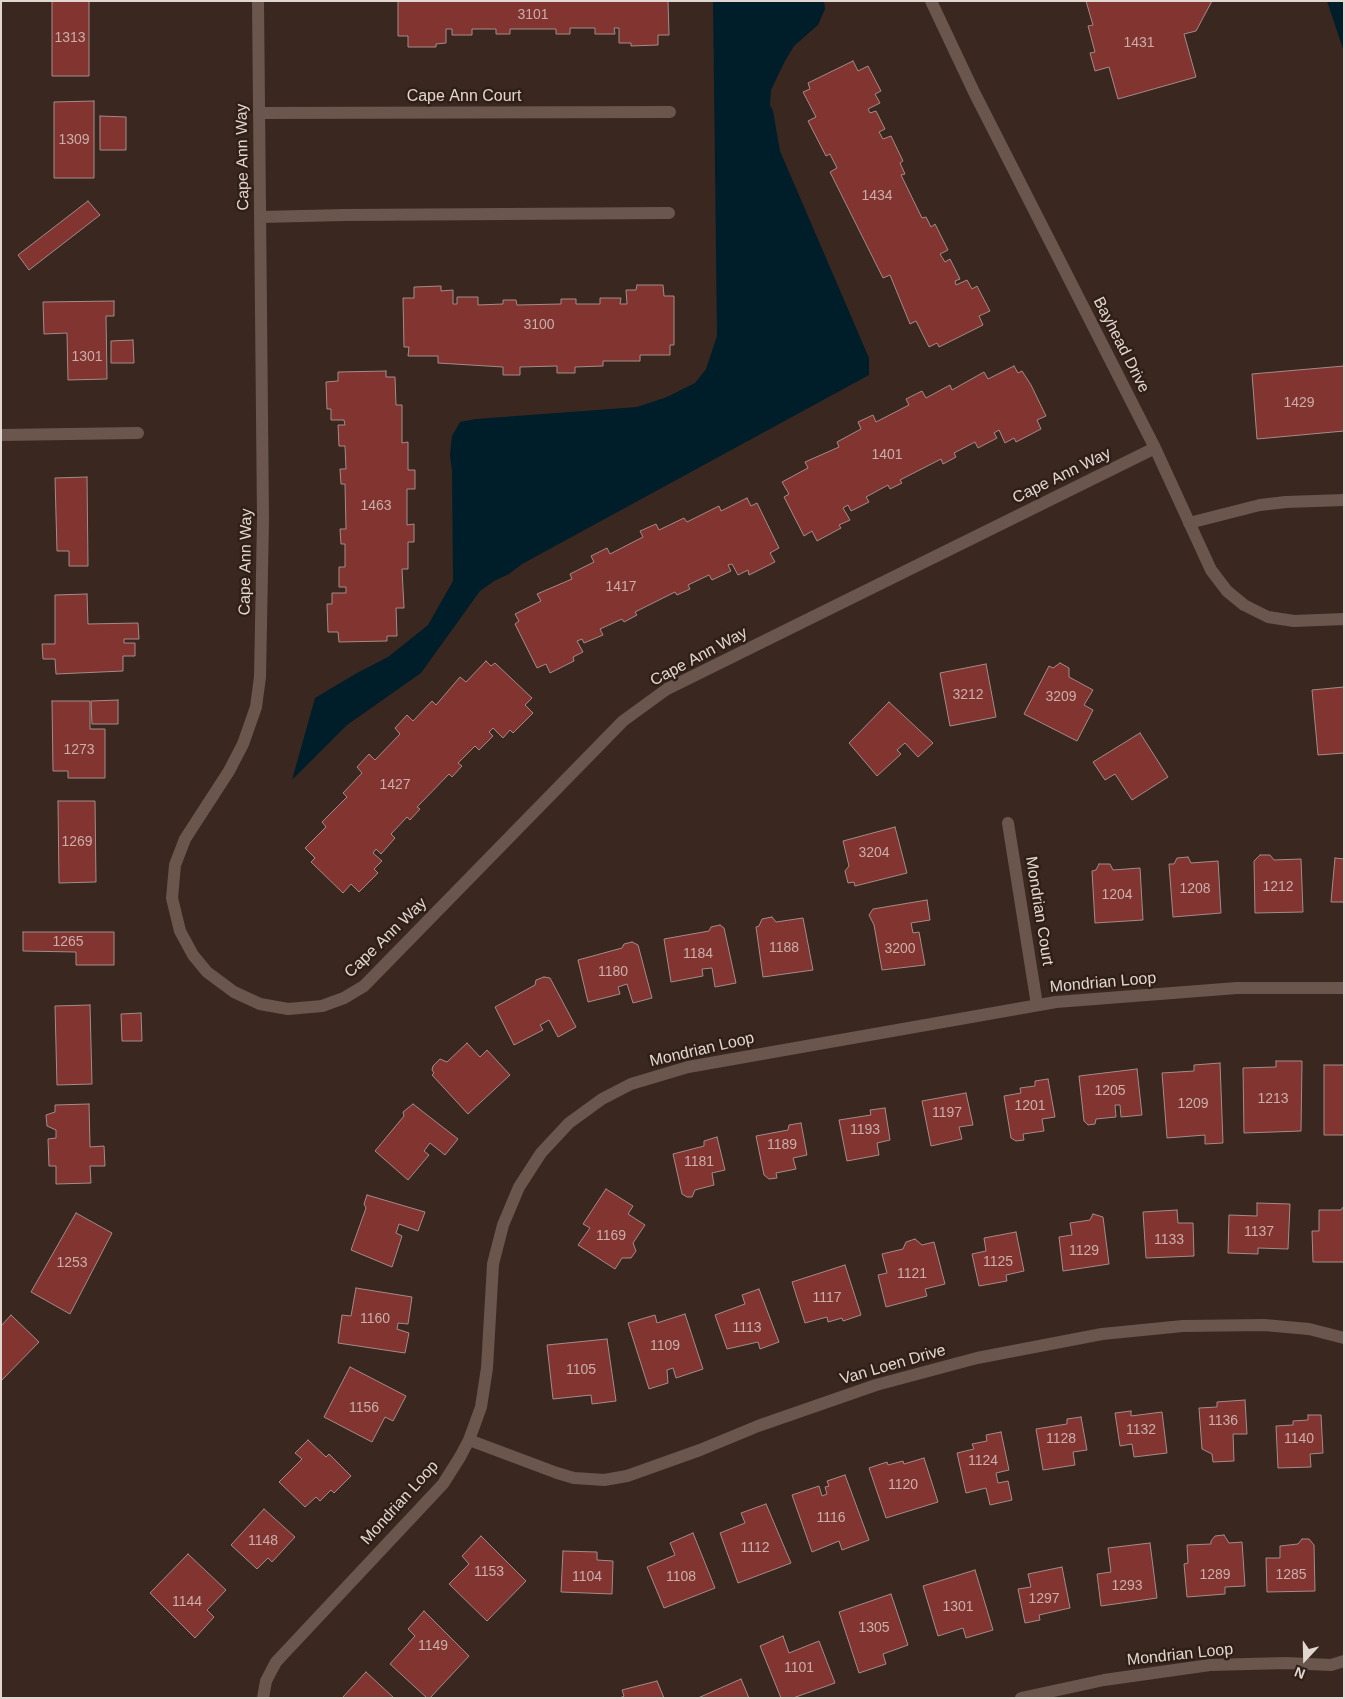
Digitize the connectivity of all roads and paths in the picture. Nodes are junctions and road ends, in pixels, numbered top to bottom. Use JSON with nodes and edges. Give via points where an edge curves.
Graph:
{"nodes":[{"id":1,"x":258,"y":1,"type":"edge"},
{"id":2,"x":931,"y":1,"type":"edge"},
{"id":3,"x":670,"y":112,"type":"dead end"},
{"id":4,"x":259,"y":113,"type":"junction"},
{"id":5,"x":670,"y":213,"type":"dead end"},
{"id":6,"x":260,"y":217,"type":"junction"},
{"id":7,"x":138,"y":433,"type":"dead end"},
{"id":8,"x":1,"y":435,"type":"edge"},
{"id":9,"x":1155,"y":448,"type":"junction"},
{"id":10,"x":1344,"y":500,"type":"edge"},
{"id":11,"x":1190,"y":523,"type":"junction"},
{"id":12,"x":1344,"y":619,"type":"edge"},
{"id":13,"x":1008,"y":823,"type":"dead end"},
{"id":14,"x":1344,"y":988,"type":"edge"},
{"id":15,"x":1037,"y":1005,"type":"junction"},
{"id":16,"x":1344,"y":1338,"type":"edge"},
{"id":17,"x":468,"y":1440,"type":"junction"},
{"id":18,"x":1344,"y":1661,"type":"edge"},
{"id":19,"x":263,"y":1698,"type":"edge"},
{"id":20,"x":1020,"y":1698,"type":"edge"}],
"edges":[{"from":1,"to":4,"type":"street","name":"Cape Ann Way"},
{"from":2,"to":9,"type":"street","name":"Bayhead Drive","via":[[978,101]]},
{"from":3,"to":4,"type":"street","name":"Cape Ann Court"},
{"from":4,"to":6,"type":"street","name":"Cape Ann Way"},
{"from":5,"to":6,"type":"street"},
{"from":6,"to":9,"type":"street","name":"Cape Ann Way","via":[[263,519],[260,677],[256,707],[243,744],[185,839],[175,865],[172,898],[180,931],[207,972],[234,992],[260,1004],[288,1009],[322,1006],[364,986],[623,721],[667,689]]},
{"from":7,"to":8,"type":"street"},
{"from":9,"to":11,"type":"street","name":"Bayhead Drive"},
{"from":10,"to":11,"type":"street","via":[[1286,502]]},
{"from":11,"to":12,"type":"street","name":"Bayhead Drive","via":[[1211,570],[1227,591],[1244,605],[1268,617],[1294,621]]},
{"from":13,"to":15,"type":"street","name":"Mondrian Court"},
{"from":14,"to":15,"type":"street","name":"Mondrian Loop","via":[[1237,988]]},
{"from":15,"to":17,"type":"street","name":"Mondrian Loop","via":[[688,1067],[631,1084],[602,1099],[570,1123],[541,1153],[519,1187],[502,1224],[493,1264],[487,1368],[481,1406]]},
{"from":16,"to":17,"type":"street","name":"Van Loen Drive","via":[[1309,1330],[1264,1326],[1183,1326],[1102,1334],[977,1358],[876,1385],[627,1476],[604,1480],[557,1473]]},
{"from":17,"to":19,"type":"street","name":"Mondrian Loop","via":[[442,1484],[276,1662],[266,1680]]},
{"from":18,"to":20,"type":"street","name":"Mondrian Loop","via":[[1331,1664],[1210,1665],[1104,1680]]}]}
